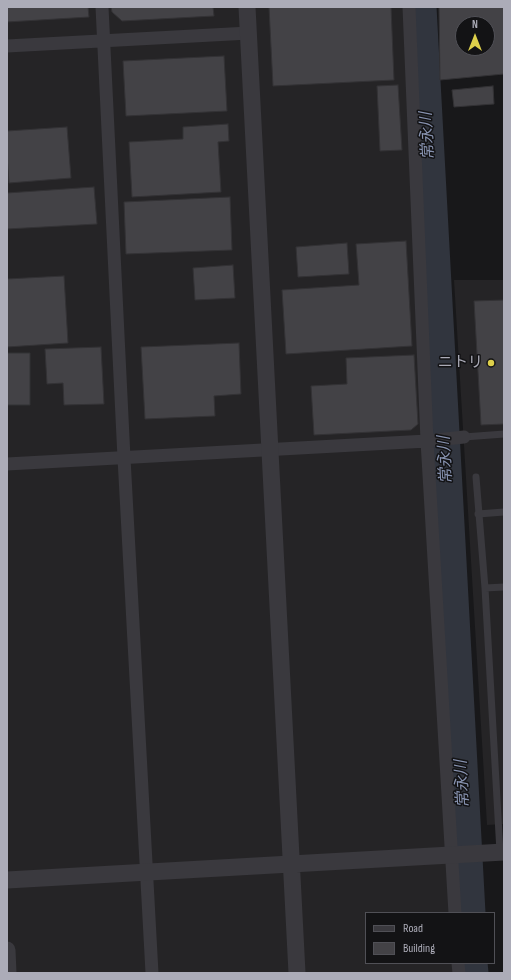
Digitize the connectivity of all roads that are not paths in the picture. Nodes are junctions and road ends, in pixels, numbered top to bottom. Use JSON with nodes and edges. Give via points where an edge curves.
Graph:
{"nodes":[{"id":1,"x":102,"y":7,"type":"edge"},
{"id":2,"x":247,"y":7,"type":"edge"},
{"id":3,"x":409,"y":7,"type":"edge"},
{"id":4,"x":249,"y":33,"type":"junction"},
{"id":5,"x":104,"y":41,"type":"junction"},
{"id":6,"x":7,"y":46,"type":"edge"},
{"id":7,"x":504,"y":434,"type":"edge"},
{"id":8,"x":464,"y":437,"type":"joint"},
{"id":9,"x":428,"y":441,"type":"junction"},
{"id":10,"x":270,"y":450,"type":"junction"},
{"id":11,"x":124,"y":458,"type":"junction"},
{"id":12,"x":7,"y":464,"type":"edge"},
{"id":13,"x":476,"y":477,"type":"dead end"},
{"id":14,"x":504,"y":512,"type":"edge"},
{"id":15,"x":478,"y":514,"type":"junction"},
{"id":16,"x":504,"y":587,"type":"edge"},
{"id":17,"x":484,"y":588,"type":"junction"},
{"id":18,"x":502,"y":852,"type":"edge"},
{"id":19,"x":453,"y":855,"type":"junction"},
{"id":20,"x":292,"y":864,"type":"junction"},
{"id":21,"x":146,"y":872,"type":"junction"},
{"id":22,"x":7,"y":880,"type":"edge"},
{"id":23,"x":456,"y":912,"type":"edge"},
{"id":24,"x":7,"y":950,"type":"edge"},
{"id":25,"x":8,"y":973,"type":"edge"},
{"id":26,"x":152,"y":973,"type":"edge"},
{"id":27,"x":297,"y":973,"type":"edge"}],
"edges":[{"from":1,"to":5,"type":"street"},
{"from":2,"to":4,"type":"street"},
{"from":3,"to":9,"type":"street"},
{"from":4,"to":5,"type":"street"},
{"from":4,"to":10,"type":"street"},
{"from":5,"to":6,"type":"street"},
{"from":5,"to":11,"type":"street"},
{"from":7,"to":8,"type":"lane"},
{"from":8,"to":9,"type":"street"},
{"from":9,"to":10,"type":"street"},
{"from":9,"to":19,"type":"street"},
{"from":10,"to":11,"type":"street"},
{"from":10,"to":20,"type":"street"},
{"from":11,"to":12,"type":"street"},
{"from":11,"to":21,"type":"street"},
{"from":13,"to":15,"type":"lane"},
{"from":14,"to":15,"type":"lane"},
{"from":15,"to":17,"type":"lane"},
{"from":16,"to":17,"type":"lane"},
{"from":17,"to":18,"type":"lane"},
{"from":18,"to":19,"type":"street"},
{"from":19,"to":20,"type":"street"},
{"from":19,"to":23,"type":"street"},
{"from":20,"to":21,"type":"street"},
{"from":20,"to":27,"type":"street"},
{"from":21,"to":22,"type":"street"},
{"from":21,"to":26,"type":"street"},
{"from":24,"to":25,"type":"street"}]}
